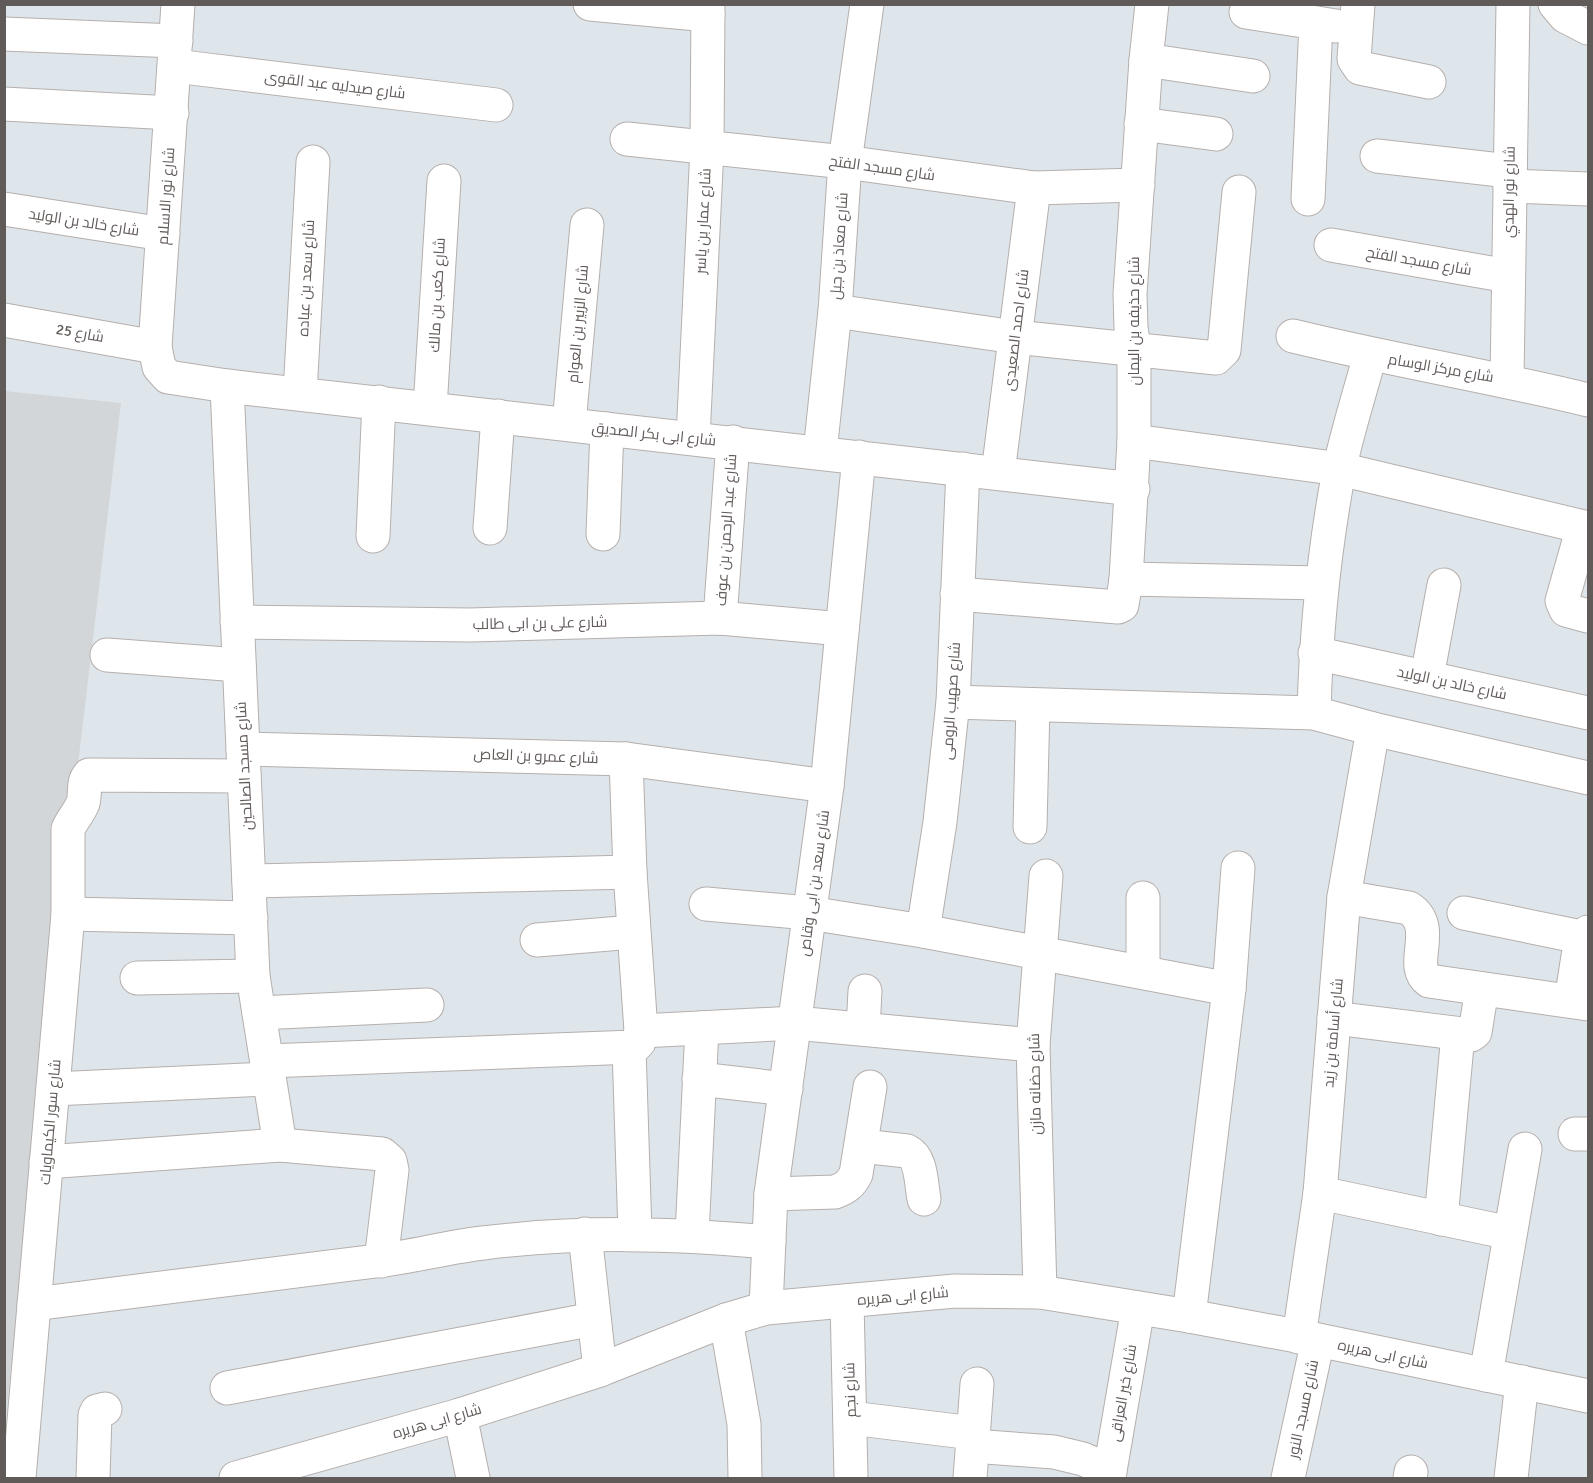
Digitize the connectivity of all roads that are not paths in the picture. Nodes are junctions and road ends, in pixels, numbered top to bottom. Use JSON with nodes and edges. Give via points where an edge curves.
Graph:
{"nodes":[{"id":1,"x":178,"y":4,"type":"edge"},
{"id":2,"x":590,"y":4,"type":"edge"},
{"id":3,"x":867,"y":4,"type":"edge"},
{"id":4,"x":1152,"y":4,"type":"edge"},
{"id":5,"x":1513,"y":4,"type":"edge"},
{"id":6,"x":708,"y":10,"type":"edge"},
{"id":7,"x":1246,"y":12,"type":"dead end"},
{"id":8,"x":1357,"y":17,"type":"edge"},
{"id":9,"x":1316,"y":23,"type":"junction"},
{"id":10,"x":4,"y":34,"type":"edge"},
{"id":11,"x":175,"y":53,"type":"junction"},
{"id":12,"x":1146,"y":60,"type":"junction"},
{"id":13,"x":1253,"y":76,"type":"dead end"},
{"id":14,"x":1429,"y":82,"type":"dead end"},
{"id":15,"x":4,"y":104,"type":"edge"},
{"id":16,"x":496,"y":105,"type":"dead end"},
{"id":17,"x":172,"y":113,"type":"junction"},
{"id":18,"x":1141,"y":123,"type":"junction"},
{"id":19,"x":1216,"y":134,"type":"dead end"},
{"id":20,"x":627,"y":139,"type":"dead end"},
{"id":21,"x":707,"y":148,"type":"junction"},
{"id":22,"x":1377,"y":156,"type":"dead end"},
{"id":23,"x":313,"y":162,"type":"dead end"},
{"id":24,"x":845,"y":162,"type":"junction"},
{"id":25,"x":1509,"y":178,"type":"junction"},
{"id":26,"x":444,"y":181,"type":"dead end"},
{"id":27,"x":1137,"y":185,"type":"junction"},
{"id":28,"x":1034,"y":188,"type":"junction"},
{"id":29,"x":1588,"y":189,"type":"edge"},
{"id":30,"x":1239,"y":192,"type":"dead end"},
{"id":31,"x":1308,"y":199,"type":"dead end"},
{"id":32,"x":4,"y":209,"type":"edge"},
{"id":33,"x":587,"y":225,"type":"dead end"},
{"id":34,"x":163,"y":234,"type":"junction"},
{"id":35,"x":1331,"y":245,"type":"dead end"},
{"id":36,"x":1508,"y":276,"type":"junction"},
{"id":37,"x":835,"y":311,"type":"junction"},
{"id":38,"x":4,"y":320,"type":"edge"},
{"id":39,"x":1293,"y":336,"type":"dead end"},
{"id":40,"x":1015,"y":337,"type":"junction"},
{"id":41,"x":156,"y":347,"type":"junction"},
{"id":42,"x":1134,"y":348,"type":"junction"},
{"id":43,"x":1370,"y":355,"type":"junction"},
{"id":44,"x":175,"y":379,"type":"joint"},
{"id":45,"x":1506,"y":380,"type":"junction"},
{"id":46,"x":227,"y":386,"type":"junction"},
{"id":47,"x":300,"y":393,"type":"junction"},
{"id":48,"x":1588,"y":400,"type":"edge"},
{"id":49,"x":379,"y":402,"type":"junction"},
{"id":50,"x":430,"y":408,"type":"junction"},
{"id":51,"x":498,"y":416,"type":"junction"},
{"id":52,"x":569,"y":424,"type":"junction"},
{"id":53,"x":607,"y":429,"type":"junction"},
{"id":54,"x":693,"y":438,"type":"junction"},
{"id":55,"x":1134,"y":441,"type":"junction"},
{"id":56,"x":733,"y":442,"type":"junction"},
{"id":57,"x":820,"y":453,"type":"junction"},
{"id":58,"x":859,"y":457,"type":"junction"},
{"id":59,"x":963,"y":469,"type":"junction"},
{"id":60,"x":1340,"y":469,"type":"junction"},
{"id":61,"x":998,"y":473,"type":"junction"},
{"id":62,"x":1133,"y":489,"type":"junction"},
{"id":63,"x":490,"y":528,"type":"dead end"},
{"id":64,"x":1586,"y":528,"type":"edge"},
{"id":65,"x":603,"y":534,"type":"dead end"},
{"id":66,"x":373,"y":536,"type":"dead end"},
{"id":67,"x":1321,"y":584,"type":"junction"},
{"id":68,"x":1444,"y":585,"type":"dead end"},
{"id":69,"x":1125,"y":591,"type":"junction"},
{"id":70,"x":957,"y":594,"type":"junction"},
{"id":71,"x":1588,"y":616,"type":"edge"},
{"id":72,"x":720,"y":618,"type":"junction"},
{"id":73,"x":237,"y":622,"type":"junction"},
{"id":74,"x":842,"y":629,"type":"junction"},
{"id":75,"x":1315,"y":653,"type":"junction"},
{"id":76,"x":107,"y":655,"type":"dead end"},
{"id":77,"x":239,"y":664,"type":"junction"},
{"id":78,"x":1427,"y":677,"type":"junction"},
{"id":79,"x":952,"y":702,"type":"junction"},
{"id":80,"x":1034,"y":705,"type":"junction"},
{"id":81,"x":1314,"y":712,"type":"junction"},
{"id":82,"x":1588,"y":712,"type":"edge"},
{"id":83,"x":1374,"y":729,"type":"junction"},
{"id":84,"x":626,"y":759,"type":"junction"},
{"id":85,"x":244,"y":762,"type":"junction"},
{"id":86,"x":94,"y":774,"type":"joint"},
{"id":87,"x":1588,"y":778,"type":"edge"},
{"id":88,"x":827,"y":786,"type":"junction"},
{"id":89,"x":1030,"y":827,"type":"dead end"},
{"id":90,"x":1238,"y":868,"type":"dead end"},
{"id":91,"x":630,"y":872,"type":"junction"},
{"id":92,"x":1046,"y":876,"type":"dead end"},
{"id":93,"x":249,"y":881,"type":"junction"},
{"id":94,"x":1344,"y":897,"type":"junction"},
{"id":95,"x":1143,"y":898,"type":"dead end"},
{"id":96,"x":706,"y":904,"type":"dead end"},
{"id":97,"x":809,"y":913,"type":"junction"},
{"id":98,"x":1464,"y":913,"type":"dead end"},
{"id":99,"x":68,"y":914,"type":"junction"},
{"id":100,"x":250,"y":918,"type":"junction"},
{"id":101,"x":923,"y":931,"type":"junction"},
{"id":102,"x":633,"y":932,"type":"junction"},
{"id":103,"x":1585,"y":934,"type":"edge"},
{"id":104,"x":537,"y":940,"type":"dead end"},
{"id":105,"x":1039,"y":953,"type":"junction"},
{"id":106,"x":1143,"y":972,"type":"junction"},
{"id":107,"x":253,"y":976,"type":"junction"},
{"id":108,"x":136,"y":978,"type":"dead end"},
{"id":109,"x":1482,"y":988,"type":"junction"},
{"id":110,"x":1229,"y":989,"type":"junction"},
{"id":111,"x":866,"y":991,"type":"dead end"},
{"id":112,"x":1580,"y":1003,"type":"edge"},
{"id":113,"x":427,"y":1005,"type":"dead end"},
{"id":114,"x":259,"y":1013,"type":"junction"},
{"id":115,"x":1334,"y":1018,"type":"junction"},
{"id":116,"x":795,"y":1023,"type":"junction"},
{"id":117,"x":702,"y":1028,"type":"junction"},
{"id":118,"x":863,"y":1029,"type":"junction"},
{"id":119,"x":1458,"y":1034,"type":"junction"},
{"id":120,"x":635,"y":1040,"type":"junction"},
{"id":121,"x":1033,"y":1045,"type":"junction"},
{"id":122,"x":268,"y":1070,"type":"junction"},
{"id":123,"x":699,"y":1079,"type":"junction"},
{"id":124,"x":870,"y":1087,"type":"dead end"},
{"id":125,"x":52,"y":1089,"type":"junction"},
{"id":126,"x":786,"y":1089,"type":"junction"},
{"id":127,"x":279,"y":1145,"type":"junction"},
{"id":128,"x":861,"y":1146,"type":"junction"},
{"id":129,"x":1525,"y":1149,"type":"dead end"},
{"id":130,"x":46,"y":1162,"type":"junction"},
{"id":131,"x":1320,"y":1193,"type":"junction"},
{"id":132,"x":771,"y":1194,"type":"junction"},
{"id":133,"x":924,"y":1199,"type":"dead end"},
{"id":134,"x":1441,"y":1219,"type":"junction"},
{"id":135,"x":635,"y":1233,"type":"junction"},
{"id":136,"x":1510,"y":1233,"type":"junction"},
{"id":137,"x":585,"y":1234,"type":"junction"},
{"id":138,"x":692,"y":1235,"type":"junction"},
{"id":139,"x":769,"y":1242,"type":"junction"},
{"id":140,"x":381,"y":1261,"type":"junction"},
{"id":141,"x":1040,"y":1292,"type":"junction"},
{"id":142,"x":847,"y":1301,"type":"junction"},
{"id":143,"x":34,"y":1304,"type":"junction"},
{"id":144,"x":766,"y":1308,"type":"junction"},
{"id":145,"x":1138,"y":1308,"type":"junction"},
{"id":146,"x":1189,"y":1316,"type":"junction"},
{"id":147,"x":594,"y":1319,"type":"junction"},
{"id":148,"x":726,"y":1320,"type":"junction"},
{"id":149,"x":1308,"y":1339,"type":"junction"},
{"id":150,"x":600,"y":1370,"type":"junction"},
{"id":151,"x":1486,"y":1375,"type":"junction"},
{"id":152,"x":1522,"y":1382,"type":"junction"},
{"id":153,"x":977,"y":1384,"type":"dead end"},
{"id":154,"x":227,"y":1388,"type":"dead end"},
{"id":155,"x":1588,"y":1396,"type":"edge"},
{"id":156,"x":105,"y":1409,"type":"dead end"},
{"id":157,"x":460,"y":1415,"type":"junction"},
{"id":158,"x":851,"y":1418,"type":"junction"},
{"id":159,"x":973,"y":1439,"type":"junction"},
{"id":160,"x":1108,"y":1475,"type":"edge"},
{"id":161,"x":243,"y":1478,"type":"edge"},
{"id":162,"x":18,"y":1479,"type":"edge"},
{"id":163,"x":93,"y":1479,"type":"edge"},
{"id":164,"x":473,"y":1479,"type":"edge"},
{"id":165,"x":745,"y":1479,"type":"edge"},
{"id":166,"x":851,"y":1479,"type":"edge"},
{"id":167,"x":970,"y":1479,"type":"edge"},
{"id":168,"x":1288,"y":1479,"type":"edge"},
{"id":169,"x":1511,"y":1479,"type":"edge"}],
"edges":[{"from":1,"to":11,"type":"street","name":"شارع نور الاسلام"},
{"from":2,"to":6,"type":"street"},
{"from":3,"to":24,"type":"street","name":"شارع معاذ بن جبل"},
{"from":4,"to":12,"type":"street","name":"شارع حذيفه بن اليمان"},
{"from":5,"to":25,"type":"street","name":"شارع نور الهدي"},
{"from":6,"to":21,"type":"street","name":"شارع عمار بن ياسر"},
{"from":7,"to":9,"type":"street"},
{"from":8,"to":9,"type":"street"},
{"from":8,"to":14,"type":"street","via":[[1354,59],[1360,68]]},
{"from":9,"to":31,"type":"street"},
{"from":10,"to":11,"type":"street","name":"شارع صيدليه عبد القوى"},
{"from":11,"to":16,"type":"street","name":"شارع صيدليه عبد القوى"},
{"from":11,"to":17,"type":"street","name":"شارع نور الاسلام"},
{"from":12,"to":13,"type":"street"},
{"from":12,"to":18,"type":"street","name":"شارع حذيفه بن اليمان"},
{"from":15,"to":17,"type":"street"},
{"from":17,"to":34,"type":"street","name":"شارع نور الاسلام"},
{"from":18,"to":19,"type":"street"},
{"from":18,"to":27,"type":"street","name":"شارع حذيفه بن اليمان"},
{"from":20,"to":21,"type":"street","name":"شارع مسجد الفتح"},
{"from":21,"to":24,"type":"street","name":"شارع مسجد الفتح"},
{"from":21,"to":54,"type":"street","name":"شارع عمار بن ياسر"},
{"from":22,"to":25,"type":"street"},
{"from":23,"to":47,"type":"street","name":"شارع سعد بن عباده"},
{"from":24,"to":28,"type":"street","name":"شارع مسجد الفتح"},
{"from":24,"to":37,"type":"street","name":"شارع معاذ بن جبل"},
{"from":25,"to":29,"type":"street"},
{"from":25,"to":36,"type":"street","name":"شارع نور الهدي"},
{"from":26,"to":50,"type":"street","name":"شارع كعب بن مالك"},
{"from":27,"to":28,"type":"street","name":"شارع مسجد الفتح"},
{"from":27,"to":42,"type":"street","name":"شارع حذيفه بن اليمان","via":[[1130,294]]},
{"from":28,"to":40,"type":"street","name":"شارع احمد الصعيدى"},
{"from":30,"to":42,"type":"street","via":[[1221,355],[1216,358]]},
{"from":32,"to":34,"type":"street","name":"شارع خالد بن الوليد"},
{"from":33,"to":52,"type":"street","name":"شارع الزبير بن العوام"},
{"from":34,"to":41,"type":"street","name":"شارع نور الاسلام"},
{"from":35,"to":36,"type":"street","name":"شارع مسجد الفتح"},
{"from":36,"to":45,"type":"street","name":"شارع نور الهدي"},
{"from":37,"to":40,"type":"street"},
{"from":37,"to":57,"type":"street","name":"شارع معاذ بن جبل"},
{"from":38,"to":41,"type":"street","name":"شارع 25"},
{"from":39,"to":43,"type":"street","name":"شارع مركز الوسام"},
{"from":40,"to":42,"type":"street"},
{"from":40,"to":61,"type":"street","name":"شارع احمد الصعيدى"},
{"from":41,"to":44,"type":"street","name":"شارع نور الاسلام","via":[[159,368]]},
{"from":42,"to":55,"type":"street","name":"شارع حذيفه بن اليمان"},
{"from":43,"to":45,"type":"street","name":"شارع مركز الوسام"},
{"from":43,"to":60,"type":"street"},
{"from":44,"to":46,"type":"street","name":"شارع ابى بكر الصديق"},
{"from":45,"to":48,"type":"street","name":"شارع مركز الوسام"},
{"from":46,"to":47,"type":"street","name":"شارع ابى بكر الصديق"},
{"from":46,"to":73,"type":"street","name":"شارع مسجد الصالحين"},
{"from":47,"to":49,"type":"street","name":"شارع ابى بكر الصديق"},
{"from":49,"to":50,"type":"street","name":"شارع ابى بكر الصديق"},
{"from":49,"to":66,"type":"street"},
{"from":50,"to":51,"type":"street","name":"شارع ابى بكر الصديق"},
{"from":51,"to":52,"type":"street","name":"شارع ابى بكر الصديق"},
{"from":51,"to":63,"type":"street"},
{"from":52,"to":53,"type":"street","name":"شارع ابى بكر الصديق"},
{"from":53,"to":54,"type":"street","name":"شارع ابى بكر الصديق"},
{"from":53,"to":65,"type":"street"},
{"from":54,"to":56,"type":"street","name":"شارع ابى بكر الصديق"},
{"from":55,"to":60,"type":"street"},
{"from":55,"to":62,"type":"street","name":"شارع حذيفه بن اليمان"},
{"from":56,"to":57,"type":"street","name":"شارع ابى بكر الصديق"},
{"from":56,"to":72,"type":"street","name":"شارع عبد الرحمن بن عوف"},
{"from":57,"to":58,"type":"street","name":"شارع ابى بكر الصديق"},
{"from":58,"to":59,"type":"street","name":"شارع ابى بكر الصديق"},
{"from":58,"to":74,"type":"street","name":"شارع سعد بن ابى وقاص"},
{"from":59,"to":61,"type":"street","name":"شارع ابى بكر الصديق"},
{"from":59,"to":70,"type":"street","name":"شارع صهيب الرومى"},
{"from":60,"to":64,"type":"street"},
{"from":60,"to":67,"type":"street"},
{"from":61,"to":62,"type":"street","name":"شارع ابى بكر الصديق"},
{"from":62,"to":69,"type":"street","name":"شارع حذيفه بن اليمان"},
{"from":64,"to":71,"type":"street","via":[[1562,601],[1566,610]]},
{"from":67,"to":69,"type":"street"},
{"from":67,"to":75,"type":"street"},
{"from":68,"to":78,"type":"street"},
{"from":69,"to":70,"type":"street","via":[[1118,607]]},
{"from":70,"to":79,"type":"street","name":"شارع صهيب الرومى"},
{"from":72,"to":73,"type":"street","name":"شارع على بن ابى طالب","via":[[471,625]]},
{"from":72,"to":74,"type":"street","name":"شارع على بن ابى طالب"},
{"from":73,"to":77,"type":"street","name":"شارع مسجد الصالحين"},
{"from":74,"to":88,"type":"street","name":"شارع سعد بن ابى وقاص"},
{"from":75,"to":78,"type":"street","name":"شارع خالد بن الوليد"},
{"from":75,"to":81,"type":"street"},
{"from":76,"to":77,"type":"street"},
{"from":77,"to":85,"type":"street","name":"شارع مسجد الصالحين"},
{"from":78,"to":82,"type":"street","name":"شارع خالد بن الوليد"},
{"from":79,"to":80,"type":"street"},
{"from":79,"to":101,"type":"street","name":"شارع صهيب الرومى","via":[[940,822]]},
{"from":80,"to":81,"type":"street"},
{"from":80,"to":89,"type":"street"},
{"from":81,"to":83,"type":"street"},
{"from":83,"to":87,"type":"street"},
{"from":83,"to":94,"type":"street","name":"شارع أسامة بن زيد"},
{"from":84,"to":85,"type":"street","name":"شارع عمرو بن العاص"},
{"from":84,"to":88,"type":"street","name":"شارع عمرو بن العاص"},
{"from":84,"to":91,"type":"street"},
{"from":85,"to":86,"type":"street","name":"شارع عمرو بن العاص"},
{"from":85,"to":93,"type":"street","name":"شارع مسجد الصالحين"},
{"from":86,"to":99,"type":"street","name":"شارع سور الكيماويات","via":[[86,778],[82,805],[68,829]]},
{"from":88,"to":97,"type":"street","name":"شارع سعد بن ابى وقاص"},
{"from":90,"to":110,"type":"street"},
{"from":91,"to":93,"type":"street"},
{"from":91,"to":102,"type":"street"},
{"from":92,"to":105,"type":"street","name":"شارع حضانه مازن"},
{"from":93,"to":100,"type":"street","name":"شارع مسجد الصالحين"},
{"from":94,"to":109,"type":"street","via":[[1408,908],[1422,923],[1421,968],[1425,978]]},
{"from":94,"to":115,"type":"street","name":"شارع أسامة بن زيد"},
{"from":95,"to":106,"type":"street"},
{"from":96,"to":97,"type":"street"},
{"from":97,"to":101,"type":"street"},
{"from":97,"to":116,"type":"street","name":"شارع سعد بن ابى وقاص"},
{"from":98,"to":103,"type":"street"},
{"from":99,"to":100,"type":"street"},
{"from":99,"to":125,"type":"street","name":"شارع سور الكيماويات"},
{"from":100,"to":107,"type":"street","name":"شارع مسجد الصالحين"},
{"from":101,"to":105,"type":"street"},
{"from":102,"to":104,"type":"street"},
{"from":102,"to":120,"type":"street"},
{"from":103,"to":112,"type":"street"},
{"from":105,"to":106,"type":"street"},
{"from":105,"to":121,"type":"street","name":"شارع حضانه مازن"},
{"from":106,"to":110,"type":"street"},
{"from":107,"to":108,"type":"street"},
{"from":107,"to":114,"type":"street","name":"شارع مسجد الصالحين"},
{"from":109,"to":112,"type":"street"},
{"from":109,"to":119,"type":"street","via":[[1474,1034]]},
{"from":110,"to":146,"type":"street"},
{"from":111,"to":118,"type":"street"},
{"from":113,"to":114,"type":"street"},
{"from":114,"to":122,"type":"street","name":"شارع مسجد الصالحين"},
{"from":115,"to":119,"type":"street"},
{"from":115,"to":131,"type":"street","name":"شارع أسامة بن زيد"},
{"from":116,"to":117,"type":"street"},
{"from":116,"to":118,"type":"street"},
{"from":116,"to":126,"type":"street","name":"شارع سعد بن ابى وقاص"},
{"from":117,"to":120,"type":"street"},
{"from":117,"to":123,"type":"street"},
{"from":118,"to":121,"type":"street"},
{"from":119,"to":134,"type":"street"},
{"from":120,"to":122,"type":"street"},
{"from":120,"to":135,"type":"street"},
{"from":121,"to":141,"type":"street","name":"شارع حضانه مازن"},
{"from":122,"to":125,"type":"street"},
{"from":122,"to":127,"type":"street","name":"شارع مسجد الصالحين"},
{"from":123,"to":126,"type":"street"},
{"from":123,"to":138,"type":"street"},
{"from":124,"to":128,"type":"street"},
{"from":125,"to":130,"type":"street","name":"شارع سور الكيماويات"},
{"from":126,"to":132,"type":"street","name":"شارع سعد بن ابى وقاص"},
{"from":127,"to":130,"type":"street"},
{"from":127,"to":140,"type":"street","via":[[372,1152],[390,1161]]},
{"from":128,"to":132,"type":"street","via":[[856,1174],[844,1189]]},
{"from":128,"to":133,"type":"street","via":[[913,1154]]},
{"from":129,"to":136,"type":"street"},
{"from":130,"to":143,"type":"street","name":"شارع سور الكيماويات"},
{"from":131,"to":134,"type":"street"},
{"from":131,"to":149,"type":"street","name":"شارع أسامة بن زيد"},
{"from":132,"to":139,"type":"street","name":"شارع سعد بن ابى وقاص"},
{"from":134,"to":136,"type":"street"},
{"from":135,"to":137,"type":"street"},
{"from":135,"to":138,"type":"street"},
{"from":136,"to":151,"type":"street"},
{"from":137,"to":140,"type":"street","via":[[482,1243]]},
{"from":137,"to":147,"type":"street"},
{"from":138,"to":139,"type":"street"},
{"from":139,"to":144,"type":"street","name":"شارع سعد بن ابى وقاص"},
{"from":140,"to":143,"type":"street"},
{"from":141,"to":142,"type":"street","name":"شارع ابى هريره","via":[[955,1291]]},
{"from":141,"to":145,"type":"street","name":"شارع ابى هريره"},
{"from":142,"to":144,"type":"street","name":"شارع ابى هريره"},
{"from":142,"to":158,"type":"street","name":"شارع نجم"},
{"from":143,"to":162,"type":"street","name":"شارع سور الكيماويات"},
{"from":144,"to":148,"type":"street","name":"شارع ابى هريره"},
{"from":145,"to":146,"type":"street","name":"شارع ابى هريره"},
{"from":145,"to":160,"type":"street","name":"شارع خير العراقى"},
{"from":146,"to":149,"type":"street","name":"شارع ابى هريره"},
{"from":147,"to":150,"type":"street"},
{"from":147,"to":154,"type":"street"},
{"from":148,"to":150,"type":"street","name":"شارع ابى هريره"},
{"from":148,"to":165,"type":"street","via":[[744,1424]]},
{"from":149,"to":151,"type":"street","name":"شارع ابى هريره"},
{"from":149,"to":168,"type":"street","name":"شارع مسجد النور"},
{"from":150,"to":157,"type":"street","name":"شارع ابى هريره"},
{"from":151,"to":152,"type":"street","name":"شارع ابى هريره"},
{"from":152,"to":155,"type":"street","name":"شارع ابى هريره"},
{"from":152,"to":169,"type":"street"},
{"from":153,"to":159,"type":"street"},
{"from":156,"to":163,"type":"street","via":[[95,1415]]},
{"from":157,"to":161,"type":"street","name":"شارع ابى هريره"},
{"from":157,"to":164,"type":"street"},
{"from":158,"to":159,"type":"street"},
{"from":158,"to":166,"type":"street","name":"شارع نجم"},
{"from":159,"to":160,"type":"street","via":[[1083,1459]]},
{"from":159,"to":167,"type":"street"}]}
